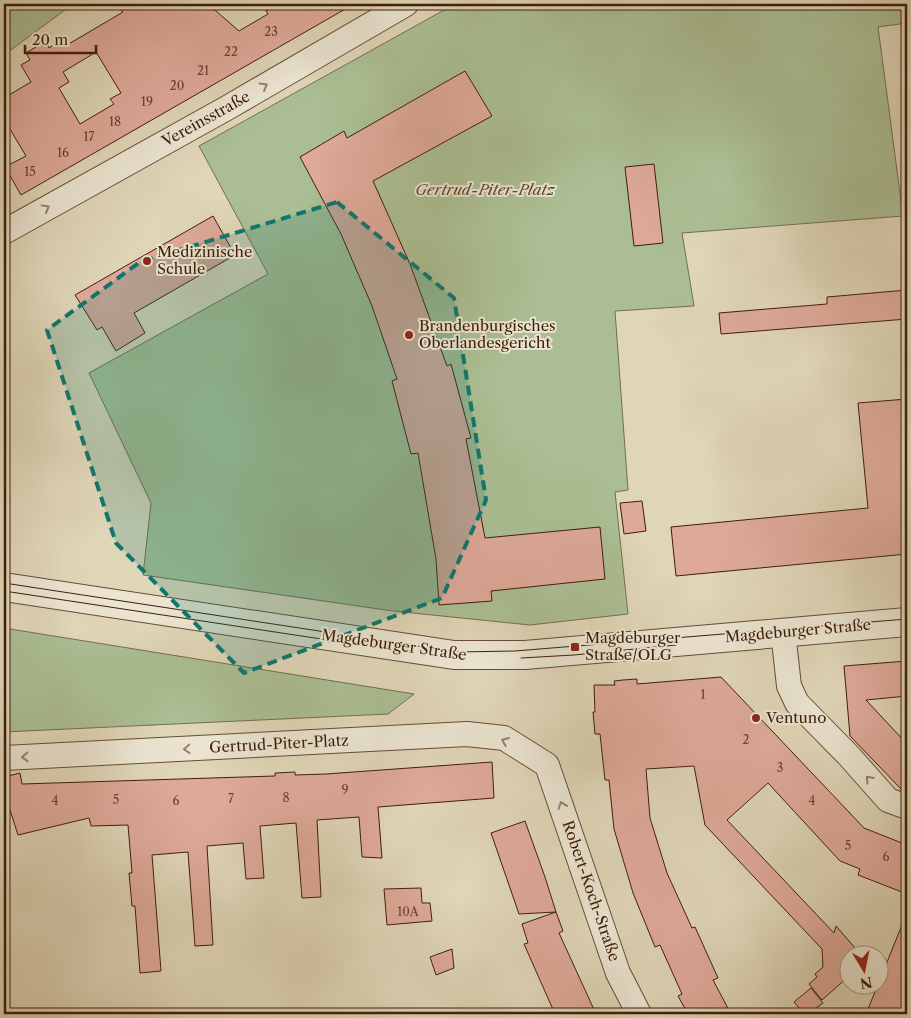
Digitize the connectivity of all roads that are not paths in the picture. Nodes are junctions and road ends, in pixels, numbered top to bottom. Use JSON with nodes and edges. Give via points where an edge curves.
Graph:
{"nodes":[{"id":1,"x":406,"y":4,"type":"edge"},
{"id":2,"x":4,"y":232,"type":"edge"},
{"id":3,"x":4,"y":587,"type":"edge"},
{"id":4,"x":907,"y":622,"type":"edge"},
{"id":5,"x":783,"y":632,"type":"junction"},
{"id":6,"x":4,"y":758,"type":"edge"},
{"id":7,"x":547,"y":765,"type":"joint"},
{"id":8,"x":907,"y":807,"type":"edge"},
{"id":9,"x":639,"y":1014,"type":"edge"}],
"edges":[{"from":2,"to":1,"type":"street","name":"Vereinsstraße","one_way":true},
{"from":3,"to":5,"type":"street","name":"Magdeburger Straße","via":[[454,655],[525,655]]},
{"from":4,"to":5,"type":"street","name":"Magdeburger Straße"},
{"from":8,"to":5,"type":"street","one_way":true,"via":[[888,800],[797,703],[789,686]]},
{"from":7,"to":6,"type":"street","name":"Gertrud-Piter-Platz","one_way":true,"via":[[504,738],[467,734]]},
{"from":9,"to":7,"type":"street","name":"Robert-Koch-Straße","one_way":true,"via":[[618,972]]}]}
